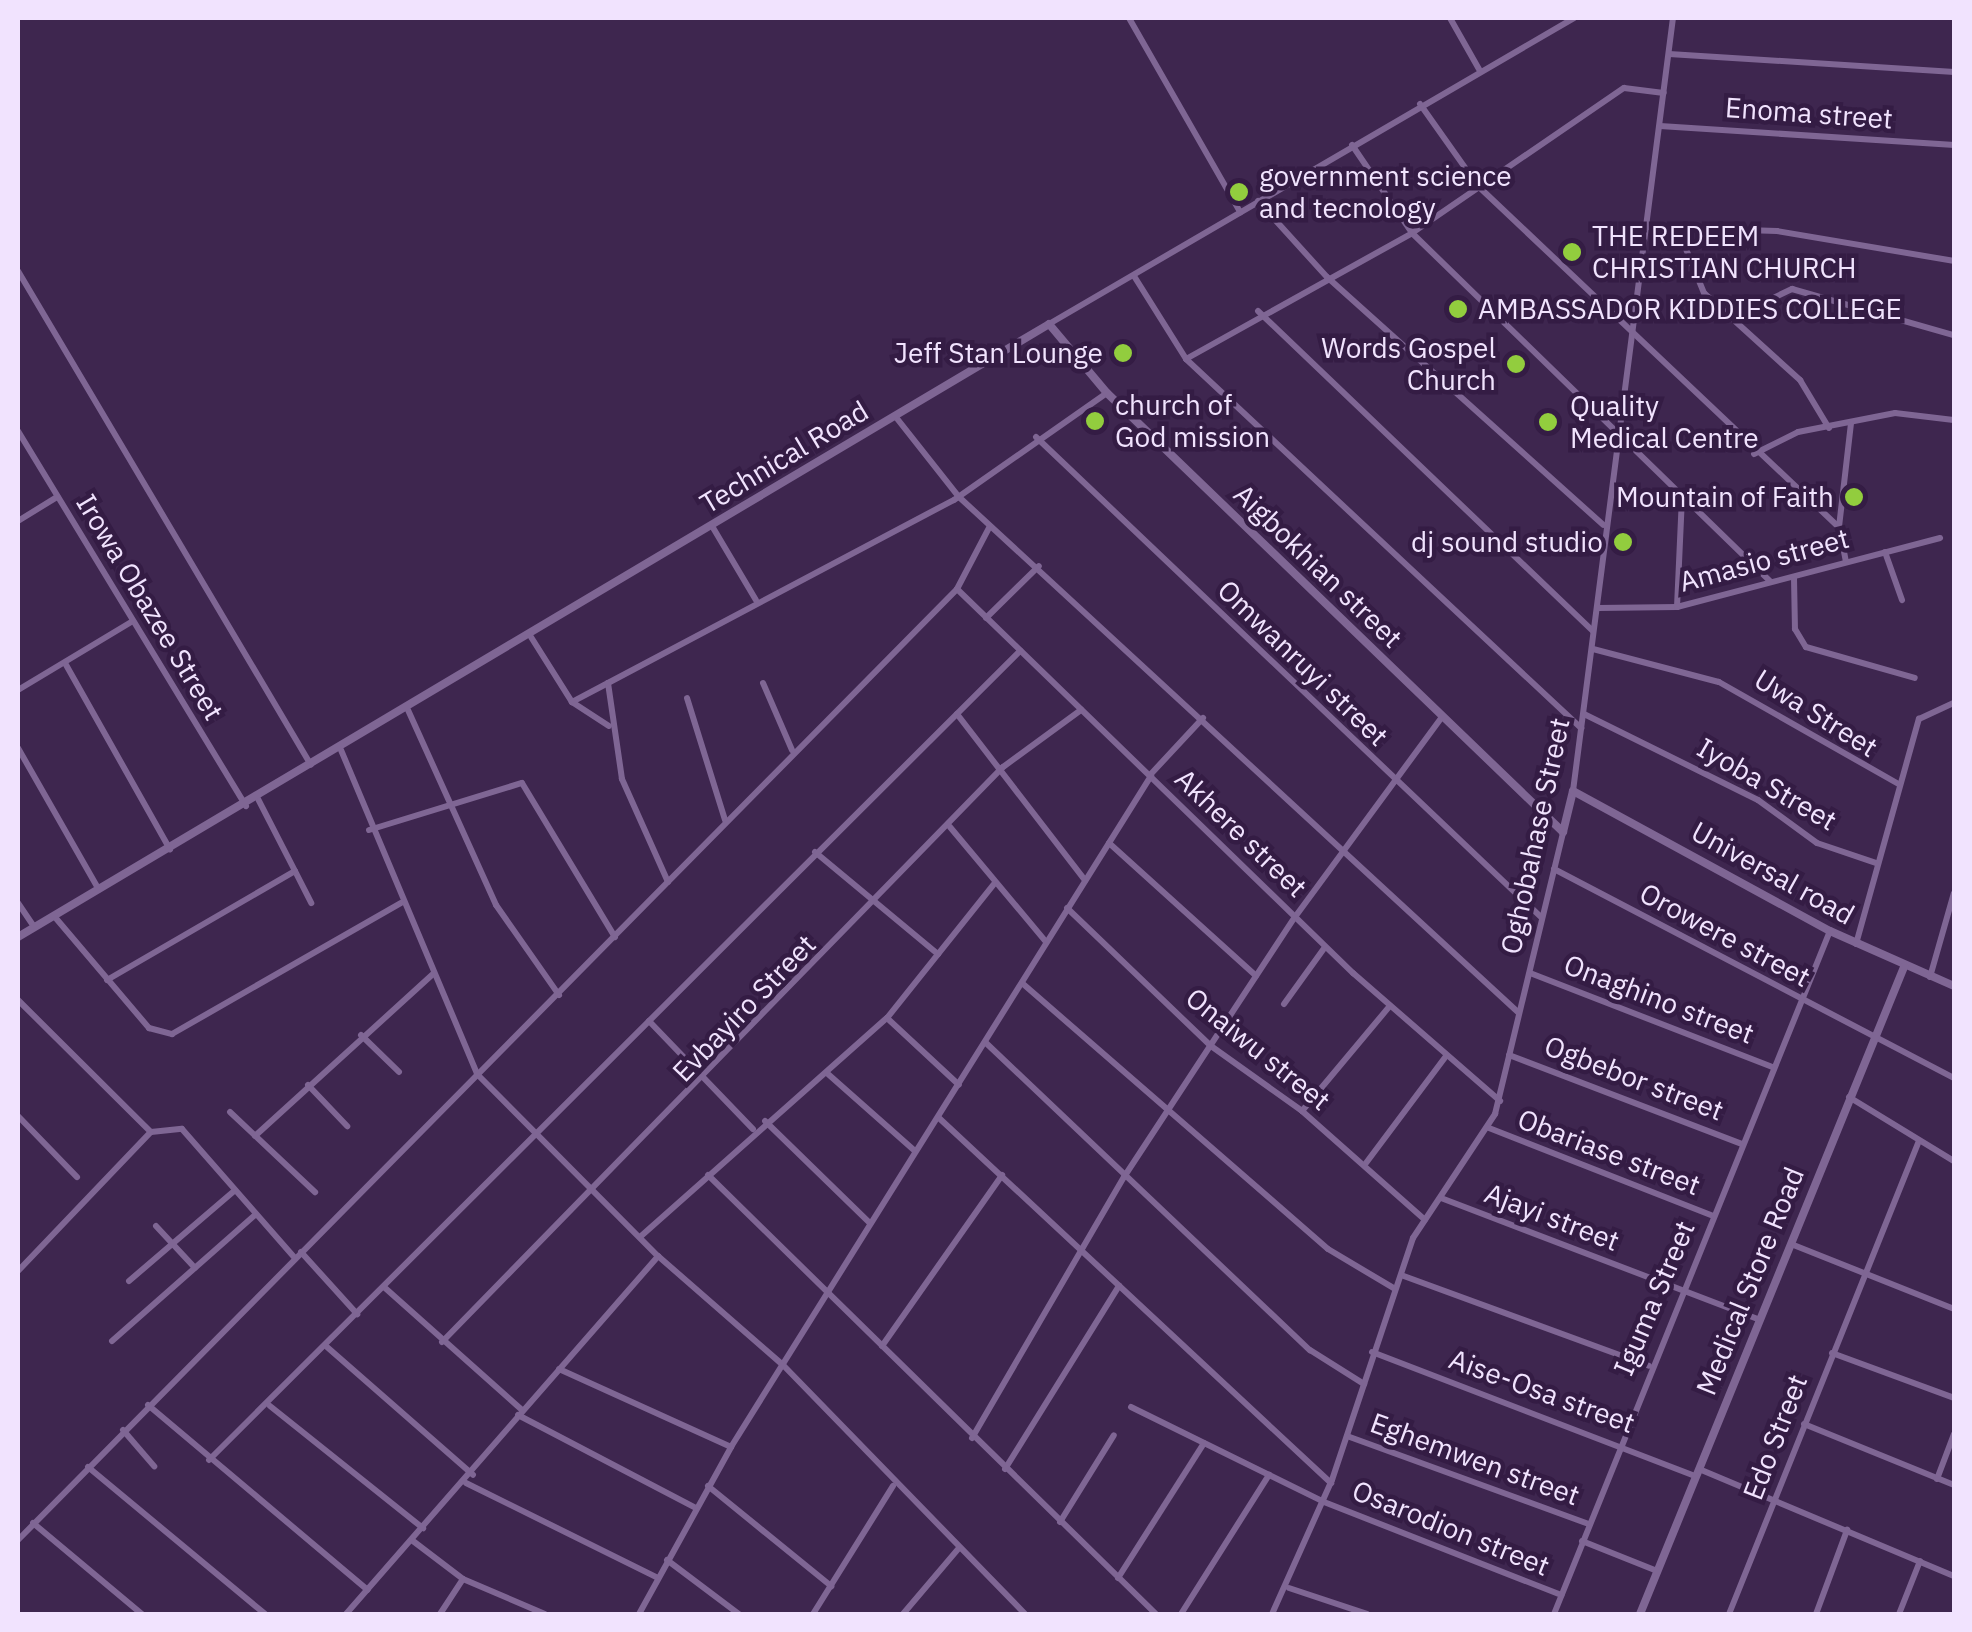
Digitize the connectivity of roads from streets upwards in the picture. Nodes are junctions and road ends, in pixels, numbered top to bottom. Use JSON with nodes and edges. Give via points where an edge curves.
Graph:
{"nodes":[{"id":1,"x":1129,"y":18,"type":"edge"},
{"id":2,"x":1450,"y":18,"type":"edge"},
{"id":3,"x":1574,"y":18,"type":"edge"},
{"id":4,"x":1673,"y":18,"type":"edge"},
{"id":5,"x":1669,"y":54,"type":"junction"},
{"id":6,"x":1480,"y":70,"type":"junction"},
{"id":7,"x":1954,"y":72,"type":"edge"},
{"id":8,"x":1664,"y":93,"type":"junction"},
{"id":9,"x":1420,"y":104,"type":"junction"},
{"id":10,"x":1660,"y":126,"type":"junction"},
{"id":11,"x":1954,"y":145,"type":"edge"},
{"id":12,"x":1352,"y":146,"type":"junction"},
{"id":13,"x":1478,"y":186,"type":"junction"},
{"id":14,"x":1258,"y":201,"type":"junction"},
{"id":15,"x":1240,"y":212,"type":"junction"},
{"id":16,"x":1677,"y":227,"type":"junction"},
{"id":17,"x":1650,"y":228,"type":"junction"},
{"id":18,"x":1412,"y":233,"type":"junction"},
{"id":19,"x":1954,"y":261,"type":"edge"},
{"id":20,"x":18,"y":272,"type":"edge"},
{"id":21,"x":1134,"y":276,"type":"junction"},
{"id":22,"x":1326,"y":276,"type":"junction"},
{"id":23,"x":1258,"y":311,"type":"junction"},
{"id":24,"x":1731,"y":318,"type":"junction"},
{"id":25,"x":1049,"y":324,"type":"junction"},
{"id":26,"x":1954,"y":335,"type":"edge"},
{"id":27,"x":1634,"y":336,"type":"junction"},
{"id":28,"x":1186,"y":359,"type":"junction"},
{"id":29,"x":1107,"y":394,"type":"junction"},
{"id":30,"x":895,"y":416,"type":"junction"},
{"id":31,"x":1954,"y":420,"type":"edge"},
{"id":32,"x":1855,"y":423,"type":"junction"},
{"id":33,"x":1829,"y":428,"type":"junction"},
{"id":34,"x":1617,"y":429,"type":"junction"},
{"id":35,"x":18,"y":431,"type":"edge"},
{"id":36,"x":1036,"y":437,"type":"junction"},
{"id":37,"x":1754,"y":454,"type":"junction"},
{"id":38,"x":1682,"y":495,"type":"junction"},
{"id":39,"x":57,"y":497,"type":"junction"},
{"id":40,"x":959,"y":497,"type":"junction"},
{"id":41,"x":18,"y":521,"type":"edge"},
{"id":42,"x":712,"y":526,"type":"junction"},
{"id":43,"x":990,"y":526,"type":"junction"},
{"id":44,"x":1604,"y":526,"type":"junction"},
{"id":45,"x":1839,"y":527,"type":"junction"},
{"id":46,"x":1940,"y":538,"type":"dead end"},
{"id":47,"x":1885,"y":552,"type":"junction"},
{"id":48,"x":1846,"y":562,"type":"junction"},
{"id":49,"x":1040,"y":566,"type":"junction"},
{"id":50,"x":1794,"y":578,"type":"junction"},
{"id":51,"x":1770,"y":582,"type":"junction"},
{"id":52,"x":957,"y":589,"type":"junction"},
{"id":53,"x":756,"y":600,"type":"junction"},
{"id":54,"x":1902,"y":600,"type":"dead end"},
{"id":55,"x":1598,"y":608,"type":"junction"},
{"id":56,"x":1676,"y":608,"type":"junction"},
{"id":57,"x":986,"y":618,"type":"junction"},
{"id":58,"x":132,"y":621,"type":"junction"},
{"id":59,"x":1593,"y":631,"type":"junction"},
{"id":60,"x":531,"y":636,"type":"junction"},
{"id":61,"x":1593,"y":649,"type":"junction"},
{"id":62,"x":1020,"y":651,"type":"junction"},
{"id":63,"x":65,"y":663,"type":"junction"},
{"id":64,"x":1915,"y":678,"type":"dead end"},
{"id":65,"x":608,"y":683,"type":"junction"},
{"id":66,"x":763,"y":683,"type":"dead end"},
{"id":67,"x":18,"y":690,"type":"edge"},
{"id":68,"x":687,"y":698,"type":"dead end"},
{"id":69,"x":572,"y":702,"type":"junction"},
{"id":70,"x":1954,"y":702,"type":"edge"},
{"id":71,"x":408,"y":710,"type":"junction"},
{"id":72,"x":1081,"y":710,"type":"junction"},
{"id":73,"x":958,"y":714,"type":"junction"},
{"id":74,"x":1584,"y":714,"type":"junction"},
{"id":75,"x":1203,"y":718,"type":"junction"},
{"id":76,"x":1442,"y":718,"type":"junction"},
{"id":77,"x":608,"y":726,"type":"junction"},
{"id":78,"x":1582,"y":729,"type":"junction"},
{"id":79,"x":18,"y":748,"type":"edge"},
{"id":80,"x":341,"y":750,"type":"junction"},
{"id":81,"x":792,"y":750,"type":"junction"},
{"id":82,"x":312,"y":766,"type":"junction"},
{"id":83,"x":1003,"y":767,"type":"junction"},
{"id":84,"x":1150,"y":776,"type":"junction"},
{"id":85,"x":1395,"y":782,"type":"junction"},
{"id":86,"x":1900,"y":786,"type":"junction"},
{"id":87,"x":1572,"y":791,"type":"junction"},
{"id":88,"x":258,"y":799,"type":"junction"},
{"id":89,"x":451,"y":800,"type":"junction"},
{"id":90,"x":246,"y":806,"type":"junction"},
{"id":91,"x":725,"y":820,"type":"junction"},
{"id":92,"x":950,"y":826,"type":"junction"},
{"id":93,"x":369,"y":830,"type":"junction"},
{"id":94,"x":1563,"y":832,"type":"junction"},
{"id":95,"x":1108,"y":843,"type":"junction"},
{"id":96,"x":170,"y":850,"type":"junction"},
{"id":97,"x":815,"y":852,"type":"junction"},
{"id":98,"x":1341,"y":852,"type":"junction"},
{"id":99,"x":1876,"y":863,"type":"junction"},
{"id":100,"x":1554,"y":869,"type":"junction"},
{"id":101,"x":294,"y":871,"type":"junction"},
{"id":102,"x":1085,"y":880,"type":"junction"},
{"id":103,"x":668,"y":882,"type":"junction"},
{"id":104,"x":994,"y":884,"type":"junction"},
{"id":105,"x":99,"y":890,"type":"junction"},
{"id":106,"x":1954,"y":893,"type":"edge"},
{"id":107,"x":878,"y":900,"type":"junction"},
{"id":108,"x":18,"y":903,"type":"edge"},
{"id":109,"x":310,"y":903,"type":"dead end"},
{"id":110,"x":400,"y":903,"type":"junction"},
{"id":111,"x":1067,"y":908,"type":"junction"},
{"id":112,"x":54,"y":916,"type":"junction"},
{"id":113,"x":1295,"y":917,"type":"junction"},
{"id":114,"x":1542,"y":918,"type":"junction"},
{"id":115,"x":34,"y":927,"type":"junction"},
{"id":116,"x":1830,"y":932,"type":"junction"},
{"id":117,"x":18,"y":936,"type":"edge"},
{"id":118,"x":614,"y":938,"type":"junction"},
{"id":119,"x":1046,"y":942,"type":"junction"},
{"id":120,"x":1856,"y":944,"type":"junction"},
{"id":121,"x":1326,"y":947,"type":"junction"},
{"id":122,"x":938,"y":954,"type":"junction"},
{"id":123,"x":1904,"y":967,"type":"junction"},
{"id":124,"x":1530,"y":973,"type":"junction"},
{"id":125,"x":433,"y":974,"type":"junction"},
{"id":126,"x":1256,"y":976,"type":"junction"},
{"id":127,"x":1930,"y":976,"type":"junction"},
{"id":128,"x":107,"y":980,"type":"junction"},
{"id":129,"x":1022,"y":983,"type":"junction"},
{"id":130,"x":1954,"y":986,"type":"edge"},
{"id":131,"x":559,"y":995,"type":"junction"},
{"id":132,"x":18,"y":1000,"type":"edge"},
{"id":133,"x":1801,"y":1002,"type":"junction"},
{"id":134,"x":1284,"y":1004,"type":"dead end"},
{"id":135,"x":1389,"y":1007,"type":"junction"},
{"id":136,"x":1519,"y":1013,"type":"junction"},
{"id":137,"x":886,"y":1018,"type":"junction"},
{"id":138,"x":649,"y":1021,"type":"junction"},
{"id":139,"x":361,"y":1034,"type":"junction"},
{"id":140,"x":1874,"y":1041,"type":"junction"},
{"id":141,"x":985,"y":1042,"type":"junction"},
{"id":142,"x":1211,"y":1046,"type":"junction"},
{"id":143,"x":1510,"y":1055,"type":"junction"},
{"id":144,"x":1446,"y":1056,"type":"junction"},
{"id":145,"x":1772,"y":1067,"type":"junction"},
{"id":146,"x":399,"y":1072,"type":"dead end"},
{"id":147,"x":477,"y":1074,"type":"junction"},
{"id":148,"x":828,"y":1074,"type":"junction"},
{"id":149,"x":1954,"y":1078,"type":"edge"},
{"id":150,"x":706,"y":1080,"type":"junction"},
{"id":151,"x":308,"y":1085,"type":"junction"},
{"id":152,"x":959,"y":1085,"type":"junction"},
{"id":153,"x":1848,"y":1096,"type":"junction"},
{"id":154,"x":1500,"y":1101,"type":"junction"},
{"id":155,"x":1170,"y":1107,"type":"junction"},
{"id":156,"x":1302,"y":1110,"type":"junction"},
{"id":157,"x":230,"y":1112,"type":"dead end"},
{"id":158,"x":18,"y":1116,"type":"edge"},
{"id":159,"x":939,"y":1118,"type":"junction"},
{"id":160,"x":765,"y":1121,"type":"junction"},
{"id":161,"x":347,"y":1126,"type":"dead end"},
{"id":162,"x":1489,"y":1128,"type":"junction"},
{"id":163,"x":753,"y":1130,"type":"junction"},
{"id":164,"x":150,"y":1132,"type":"junction"},
{"id":165,"x":537,"y":1135,"type":"junction"},
{"id":166,"x":255,"y":1136,"type":"junction"},
{"id":167,"x":1919,"y":1141,"type":"junction"},
{"id":168,"x":1742,"y":1144,"type":"junction"},
{"id":169,"x":914,"y":1150,"type":"junction"},
{"id":170,"x":1954,"y":1161,"type":"edge"},
{"id":171,"x":1366,"y":1163,"type":"junction"},
{"id":172,"x":708,"y":1175,"type":"junction"},
{"id":173,"x":1002,"y":1175,"type":"junction"},
{"id":174,"x":77,"y":1176,"type":"dead end"},
{"id":175,"x":1124,"y":1177,"type":"junction"},
{"id":176,"x":234,"y":1191,"type":"junction"},
{"id":177,"x":315,"y":1192,"type":"dead end"},
{"id":178,"x":592,"y":1193,"type":"junction"},
{"id":179,"x":1441,"y":1198,"type":"junction"},
{"id":180,"x":255,"y":1215,"type":"junction"},
{"id":181,"x":1713,"y":1216,"type":"junction"},
{"id":182,"x":1425,"y":1220,"type":"junction"},
{"id":183,"x":870,"y":1222,"type":"junction"},
{"id":184,"x":156,"y":1226,"type":"dead end"},
{"id":185,"x":640,"y":1237,"type":"junction"},
{"id":186,"x":1791,"y":1244,"type":"junction"},
{"id":187,"x":172,"y":1245,"type":"junction"},
{"id":188,"x":1080,"y":1250,"type":"junction"},
{"id":189,"x":298,"y":1255,"type":"junction"},
{"id":190,"x":658,"y":1256,"type":"junction"},
{"id":191,"x":195,"y":1268,"type":"junction"},
{"id":192,"x":18,"y":1271,"type":"edge"},
{"id":193,"x":1401,"y":1275,"type":"junction"},
{"id":194,"x":1862,"y":1276,"type":"junction"},
{"id":195,"x":128,"y":1281,"type":"dead end"},
{"id":196,"x":1119,"y":1286,"type":"junction"},
{"id":197,"x":384,"y":1287,"type":"junction"},
{"id":198,"x":1395,"y":1289,"type":"junction"},
{"id":199,"x":1682,"y":1292,"type":"junction"},
{"id":200,"x":827,"y":1295,"type":"junction"},
{"id":201,"x":1954,"y":1309,"type":"edge"},
{"id":202,"x":356,"y":1314,"type":"junction"},
{"id":203,"x":1758,"y":1319,"type":"junction"},
{"id":204,"x":112,"y":1341,"type":"dead end"},
{"id":205,"x":442,"y":1342,"type":"junction"},
{"id":206,"x":882,"y":1346,"type":"junction"},
{"id":207,"x":327,"y":1347,"type":"junction"},
{"id":208,"x":1372,"y":1352,"type":"junction"},
{"id":209,"x":1832,"y":1353,"type":"junction"},
{"id":210,"x":783,"y":1365,"type":"junction"},
{"id":211,"x":1649,"y":1366,"type":"junction"},
{"id":212,"x":559,"y":1369,"type":"junction"},
{"id":213,"x":1364,"y":1384,"type":"junction"},
{"id":214,"x":1954,"y":1398,"type":"edge"},
{"id":215,"x":148,"y":1405,"type":"junction"},
{"id":216,"x":270,"y":1406,"type":"junction"},
{"id":217,"x":1131,"y":1407,"type":"dead end"},
{"id":218,"x":520,"y":1412,"type":"junction"},
{"id":219,"x":1804,"y":1424,"type":"junction"},
{"id":220,"x":124,"y":1430,"type":"junction"},
{"id":221,"x":1954,"y":1434,"type":"edge"},
{"id":222,"x":1114,"y":1436,"type":"dead end"},
{"id":223,"x":1346,"y":1436,"type":"junction"},
{"id":224,"x":972,"y":1438,"type":"junction"},
{"id":225,"x":1618,"y":1440,"type":"junction"},
{"id":226,"x":1204,"y":1443,"type":"junction"},
{"id":227,"x":731,"y":1447,"type":"junction"},
{"id":228,"x":209,"y":1460,"type":"junction"},
{"id":229,"x":154,"y":1466,"type":"dead end"},
{"id":230,"x":88,"y":1467,"type":"junction"},
{"id":231,"x":1005,"y":1469,"type":"junction"},
{"id":232,"x":1697,"y":1473,"type":"junction"},
{"id":233,"x":472,"y":1475,"type":"junction"},
{"id":234,"x":1268,"y":1475,"type":"junction"},
{"id":235,"x":1937,"y":1479,"type":"junction"},
{"id":236,"x":466,"y":1483,"type":"junction"},
{"id":237,"x":1330,"y":1483,"type":"junction"},
{"id":238,"x":1954,"y":1485,"type":"edge"},
{"id":239,"x":708,"y":1486,"type":"junction"},
{"id":240,"x":893,"y":1486,"type":"junction"},
{"id":241,"x":1776,"y":1499,"type":"junction"},
{"id":242,"x":1324,"y":1502,"type":"junction"},
{"id":243,"x":696,"y":1508,"type":"junction"},
{"id":244,"x":1060,"y":1522,"type":"junction"},
{"id":245,"x":33,"y":1523,"type":"junction"},
{"id":246,"x":1589,"y":1524,"type":"junction"},
{"id":247,"x":423,"y":1528,"type":"junction"},
{"id":248,"x":1848,"y":1530,"type":"junction"},
{"id":249,"x":18,"y":1540,"type":"edge"},
{"id":250,"x":413,"y":1541,"type":"junction"},
{"id":251,"x":1582,"y":1541,"type":"junction"},
{"id":252,"x":959,"y":1548,"type":"junction"},
{"id":253,"x":667,"y":1560,"type":"junction"},
{"id":254,"x":1920,"y":1561,"type":"junction"},
{"id":255,"x":1656,"y":1571,"type":"junction"},
{"id":256,"x":1954,"y":1576,"type":"edge"},
{"id":257,"x":658,"y":1578,"type":"junction"},
{"id":258,"x":1118,"y":1578,"type":"junction"},
{"id":259,"x":463,"y":1579,"type":"junction"},
{"id":260,"x":830,"y":1586,"type":"junction"},
{"id":261,"x":1289,"y":1588,"type":"junction"},
{"id":262,"x":368,"y":1590,"type":"junction"},
{"id":263,"x":1561,"y":1596,"type":"junction"},
{"id":264,"x":902,"y":1613,"type":"edge"},
{"id":265,"x":142,"y":1614,"type":"edge"},
{"id":266,"x":265,"y":1614,"type":"edge"},
{"id":267,"x":346,"y":1614,"type":"edge"},
{"id":268,"x":440,"y":1614,"type":"edge"},
{"id":269,"x":546,"y":1614,"type":"edge"},
{"id":270,"x":639,"y":1614,"type":"edge"},
{"id":271,"x":739,"y":1614,"type":"edge"},
{"id":272,"x":813,"y":1614,"type":"edge"},
{"id":273,"x":1026,"y":1614,"type":"edge"},
{"id":274,"x":1156,"y":1614,"type":"edge"},
{"id":275,"x":1181,"y":1614,"type":"edge"},
{"id":276,"x":1272,"y":1614,"type":"edge"},
{"id":277,"x":1367,"y":1614,"type":"edge"},
{"id":278,"x":1554,"y":1614,"type":"edge"},
{"id":279,"x":1640,"y":1614,"type":"edge"},
{"id":280,"x":1729,"y":1614,"type":"edge"},
{"id":281,"x":1816,"y":1614,"type":"edge"},
{"id":282,"x":1899,"y":1614,"type":"edge"}],
"edges":[{"from":1,"to":15,"type":"street"},
{"from":2,"to":6,"type":"street"},
{"from":3,"to":6,"type":"street","name":"Technical Road"},
{"from":4,"to":5,"type":"street","name":"Oghobahase Street"},
{"from":5,"to":7,"type":"street"},
{"from":5,"to":8,"type":"street","name":"Oghobahase Street"},
{"from":6,"to":9,"type":"street","name":"Technical Road"},
{"from":8,"to":10,"type":"street","name":"Oghobahase Street"},
{"from":8,"to":13,"type":"street","via":[[1624,88]]},
{"from":9,"to":12,"type":"street","name":"Technical Road"},
{"from":9,"to":13,"type":"street"},
{"from":10,"to":11,"type":"street","name":"Enoma street"},
{"from":10,"to":17,"type":"street","name":"Oghobahase Street"},
{"from":12,"to":14,"type":"street","name":"Technical Road"},
{"from":12,"to":18,"type":"street"},
{"from":13,"to":18,"type":"street"},
{"from":13,"to":27,"type":"street"},
{"from":14,"to":15,"type":"street","name":"Technical Road"},
{"from":14,"to":22,"type":"street"},
{"from":15,"to":21,"type":"street","name":"Technical Road"},
{"from":16,"to":17,"type":"street"},
{"from":16,"to":19,"type":"street","via":[[1777,231]]},
{"from":16,"to":24,"type":"street","via":[[1704,292]]},
{"from":17,"to":27,"type":"street","name":"Oghobahase Street"},
{"from":18,"to":22,"type":"street"},
{"from":18,"to":34,"type":"street"},
{"from":20,"to":82,"type":"street"},
{"from":21,"to":25,"type":"street","name":"Technical Road"},
{"from":21,"to":28,"type":"street"},
{"from":22,"to":23,"type":"street"},
{"from":22,"to":44,"type":"street"},
{"from":23,"to":28,"type":"street"},
{"from":23,"to":59,"type":"street"},
{"from":24,"to":26,"type":"street","via":[[1792,288]]},
{"from":24,"to":33,"type":"street","via":[[1800,380]]},
{"from":25,"to":29,"type":"street","name":"Aigbokhian street"},
{"from":25,"to":30,"type":"street","name":"Technical Road"},
{"from":27,"to":34,"type":"street","name":"Oghobahase Street"},
{"from":27,"to":37,"type":"street"},
{"from":28,"to":78,"type":"street"},
{"from":29,"to":36,"type":"street"},
{"from":29,"to":76,"type":"street","name":"Aigbokhian street"},
{"from":30,"to":40,"type":"street"},
{"from":30,"to":42,"type":"street","name":"Technical Road"},
{"from":31,"to":32,"type":"street","via":[[1913,412]]},
{"from":32,"to":33,"type":"street"},
{"from":32,"to":45,"type":"street"},
{"from":33,"to":37,"type":"street"},
{"from":34,"to":38,"type":"street"},
{"from":34,"to":44,"type":"street","name":"Oghobahase Street"},
{"from":35,"to":39,"type":"street","name":"Irowa Obazee Street"},
{"from":36,"to":40,"type":"street"},
{"from":36,"to":85,"type":"street","name":"Omwanruyi street"},
{"from":37,"to":45,"type":"street"},
{"from":38,"to":51,"type":"street"},
{"from":38,"to":56,"type":"street"},
{"from":39,"to":41,"type":"street"},
{"from":39,"to":58,"type":"street","name":"Irowa Obazee Street"},
{"from":40,"to":43,"type":"street"},
{"from":40,"to":53,"type":"street"},
{"from":42,"to":53,"type":"street"},
{"from":42,"to":60,"type":"street","name":"Technical Road"},
{"from":43,"to":49,"type":"street"},
{"from":43,"to":52,"type":"street"},
{"from":44,"to":55,"type":"street","name":"Oghobahase Street"},
{"from":45,"to":48,"type":"street"},
{"from":46,"to":47,"type":"street","name":"Amasio street"},
{"from":47,"to":48,"type":"street","name":"Amasio street"},
{"from":47,"to":54,"type":"street"},
{"from":48,"to":50,"type":"street","name":"Amasio street"},
{"from":49,"to":57,"type":"street"},
{"from":49,"to":75,"type":"street"},
{"from":50,"to":51,"type":"street","name":"Amasio street"},
{"from":50,"to":64,"type":"street","via":[[1795,630],[1806,647]]},
{"from":51,"to":56,"type":"street","name":"Amasio street"},
{"from":52,"to":57,"type":"street","name":"Akhere street"},
{"from":52,"to":81,"type":"street"},
{"from":53,"to":65,"type":"street"},
{"from":55,"to":56,"type":"street","name":"Amasio street"},
{"from":55,"to":59,"type":"street","name":"Oghobahase Street"},
{"from":57,"to":62,"type":"street","name":"Akhere street"},
{"from":58,"to":63,"type":"street"},
{"from":58,"to":90,"type":"street","name":"Irowa Obazee Street"},
{"from":59,"to":61,"type":"street","name":"Oghobahase Street"},
{"from":60,"to":69,"type":"street"},
{"from":60,"to":71,"type":"street","name":"Technical Road"},
{"from":61,"to":74,"type":"street","name":"Oghobahase Street"},
{"from":61,"to":86,"type":"street","name":"Uwa Street","via":[[1719,682]]},
{"from":62,"to":72,"type":"street","name":"Akhere street"},
{"from":62,"to":73,"type":"street"},
{"from":63,"to":67,"type":"street"},
{"from":63,"to":96,"type":"street"},
{"from":65,"to":69,"type":"street"},
{"from":65,"to":77,"type":"street"},
{"from":66,"to":81,"type":"street"},
{"from":68,"to":91,"type":"street"},
{"from":69,"to":77,"type":"street"},
{"from":70,"to":86,"type":"street","via":[[1919,719]]},
{"from":71,"to":80,"type":"street","name":"Technical Road"},
{"from":71,"to":89,"type":"street"},
{"from":72,"to":83,"type":"street","name":"Evbayiro Street"},
{"from":72,"to":84,"type":"street","name":"Akhere street"},
{"from":73,"to":83,"type":"street"},
{"from":73,"to":97,"type":"street"},
{"from":74,"to":78,"type":"street","name":"Oghobahase Street"},
{"from":74,"to":99,"type":"street","name":"Iyoba Street","via":[[1758,800],[1817,843]]},
{"from":75,"to":84,"type":"street"},
{"from":75,"to":98,"type":"street"},
{"from":76,"to":85,"type":"street"},
{"from":76,"to":94,"type":"street","name":"Aigbokhian street"},
{"from":77,"to":103,"type":"street"},
{"from":78,"to":87,"type":"street","name":"Oghobahase Street"},
{"from":79,"to":105,"type":"street"},
{"from":80,"to":82,"type":"street","name":"Technical Road"},
{"from":80,"to":93,"type":"street"},
{"from":81,"to":91,"type":"street"},
{"from":82,"to":88,"type":"street","name":"Technical Road"},
{"from":83,"to":92,"type":"street","name":"Evbayiro Street"},
{"from":83,"to":102,"type":"street"},
{"from":84,"to":95,"type":"street"},
{"from":84,"to":113,"type":"street","name":"Akhere street"},
{"from":85,"to":98,"type":"street"},
{"from":85,"to":114,"type":"street","name":"Omwanruyi street"},
{"from":86,"to":99,"type":"street"},
{"from":87,"to":94,"type":"street","name":"Oghobahase Street"},
{"from":87,"to":116,"type":"street","name":"Universal road"},
{"from":88,"to":90,"type":"street","name":"Technical Road"},
{"from":88,"to":101,"type":"street"},
{"from":89,"to":93,"type":"street"},
{"from":89,"to":118,"type":"street","via":[[529,788]]},
{"from":89,"to":131,"type":"street","via":[[496,906]]},
{"from":90,"to":96,"type":"street","name":"Technical Road"},
{"from":91,"to":103,"type":"street"},
{"from":92,"to":104,"type":"street"},
{"from":92,"to":107,"type":"street","name":"Evbayiro Street"},
{"from":93,"to":110,"type":"street"},
{"from":94,"to":100,"type":"street","name":"Oghobahase Street"},
{"from":95,"to":102,"type":"street"},
{"from":95,"to":126,"type":"street"},
{"from":96,"to":105,"type":"street","name":"Technical Road"},
{"from":97,"to":107,"type":"street"},
{"from":97,"to":138,"type":"street"},
{"from":98,"to":113,"type":"street"},
{"from":98,"to":136,"type":"street"},
{"from":99,"to":120,"type":"street"},
{"from":100,"to":114,"type":"street","name":"Oghobahase Street"},
{"from":100,"to":133,"type":"street","name":"Orowere street"},
{"from":101,"to":109,"type":"street"},
{"from":101,"to":128,"type":"street"},
{"from":102,"to":111,"type":"street"},
{"from":103,"to":118,"type":"street"},
{"from":104,"to":119,"type":"street"},
{"from":104,"to":122,"type":"street"},
{"from":105,"to":112,"type":"street","name":"Technical Road"},
{"from":106,"to":127,"type":"street"},
{"from":107,"to":122,"type":"street"},
{"from":107,"to":150,"type":"street","name":"Evbayiro Street"},
{"from":108,"to":115,"type":"street"},
{"from":110,"to":125,"type":"street"},
{"from":110,"to":128,"type":"street","via":[[172,1034],[149,1028]]},
{"from":111,"to":119,"type":"street"},
{"from":111,"to":142,"type":"street","name":"Onaiwu street"},
{"from":112,"to":115,"type":"street","name":"Technical Road"},
{"from":112,"to":128,"type":"street"},
{"from":113,"to":121,"type":"street","name":"Akhere street"},
{"from":113,"to":126,"type":"street"},
{"from":114,"to":124,"type":"street","name":"Oghobahase Street"},
{"from":115,"to":117,"type":"street","name":"Technical Road"},
{"from":116,"to":120,"type":"street","name":"Universal road"},
{"from":116,"to":133,"type":"street","name":"Iguma Street"},
{"from":118,"to":131,"type":"street"},
{"from":119,"to":129,"type":"street"},
{"from":120,"to":123,"type":"street","name":"Universal road"},
{"from":121,"to":134,"type":"street"},
{"from":121,"to":135,"type":"street","name":"Akhere street"},
{"from":122,"to":137,"type":"street"},
{"from":123,"to":127,"type":"street","name":"Universal road"},
{"from":123,"to":140,"type":"street","name":"Medical Store Road"},
{"from":124,"to":136,"type":"street","name":"Oghobahase Street"},
{"from":124,"to":145,"type":"street","name":"Onaghino street"},
{"from":125,"to":139,"type":"street"},
{"from":125,"to":147,"type":"street"},
{"from":126,"to":142,"type":"street"},
{"from":127,"to":130,"type":"street","name":"Universal road"},
{"from":129,"to":141,"type":"street"},
{"from":129,"to":155,"type":"street"},
{"from":131,"to":147,"type":"street"},
{"from":132,"to":164,"type":"street"},
{"from":133,"to":140,"type":"street","name":"Orowere street"},
{"from":133,"to":145,"type":"street","name":"Iguma Street"},
{"from":135,"to":144,"type":"street","name":"Akhere street"},
{"from":135,"to":156,"type":"street"},
{"from":136,"to":143,"type":"street","name":"Oghobahase Street"},
{"from":137,"to":148,"type":"street"},
{"from":137,"to":152,"type":"street"},
{"from":138,"to":150,"type":"street"},
{"from":138,"to":165,"type":"street"},
{"from":139,"to":146,"type":"street"},
{"from":139,"to":151,"type":"street"},
{"from":140,"to":149,"type":"street","name":"Orowere street"},
{"from":140,"to":153,"type":"street","name":"Medical Store Road"},
{"from":141,"to":152,"type":"street"},
{"from":141,"to":175,"type":"street"},
{"from":142,"to":155,"type":"street"},
{"from":142,"to":156,"type":"street","name":"Onaiwu street"},
{"from":143,"to":154,"type":"street","name":"Oghobahase Street"},
{"from":143,"to":168,"type":"street","name":"Ogbebor street"},
{"from":144,"to":154,"type":"street","name":"Akhere street"},
{"from":144,"to":171,"type":"street"},
{"from":145,"to":168,"type":"street","name":"Iguma Street"},
{"from":147,"to":165,"type":"street"},
{"from":147,"to":189,"type":"street"},
{"from":148,"to":160,"type":"street"},
{"from":148,"to":169,"type":"street"},
{"from":150,"to":163,"type":"street"},
{"from":150,"to":178,"type":"street","name":"Evbayiro Street"},
{"from":151,"to":161,"type":"street"},
{"from":151,"to":166,"type":"street"},
{"from":152,"to":159,"type":"street"},
{"from":153,"to":167,"type":"street"},
{"from":153,"to":186,"type":"street","name":"Medical Store Road"},
{"from":154,"to":162,"type":"street","name":"Oghobahase Street"},
{"from":155,"to":175,"type":"street"},
{"from":155,"to":198,"type":"street","via":[[1328,1249]]},
{"from":156,"to":171,"type":"street","name":"Onaiwu street"},
{"from":157,"to":166,"type":"street"},
{"from":158,"to":174,"type":"street"},
{"from":159,"to":169,"type":"street"},
{"from":159,"to":173,"type":"street"},
{"from":160,"to":163,"type":"street"},
{"from":160,"to":183,"type":"street"},
{"from":162,"to":179,"type":"street","name":"Oghobahase Street"},
{"from":162,"to":181,"type":"street","name":"Obariase street"},
{"from":163,"to":172,"type":"street"},
{"from":164,"to":176,"type":"street","via":[[182,1129]]},
{"from":164,"to":192,"type":"street"},
{"from":165,"to":178,"type":"street"},
{"from":165,"to":197,"type":"street"},
{"from":166,"to":177,"type":"street"},
{"from":167,"to":170,"type":"street"},
{"from":167,"to":194,"type":"street","name":"Edo Street"},
{"from":168,"to":181,"type":"street","name":"Iguma Street"},
{"from":169,"to":183,"type":"street"},
{"from":171,"to":182,"type":"street","name":"Onaiwu street"},
{"from":172,"to":185,"type":"street"},
{"from":172,"to":200,"type":"street"},
{"from":173,"to":188,"type":"street"},
{"from":173,"to":206,"type":"street"},
{"from":175,"to":188,"type":"street"},
{"from":175,"to":213,"type":"street","via":[[1310,1350]]},
{"from":176,"to":180,"type":"street"},
{"from":176,"to":187,"type":"street"},
{"from":178,"to":185,"type":"street"},
{"from":178,"to":205,"type":"street","name":"Evbayiro Street"},
{"from":179,"to":182,"type":"street","name":"Oghobahase Street"},
{"from":179,"to":199,"type":"street","name":"Ajayi street"},
{"from":180,"to":189,"type":"street"},
{"from":180,"to":191,"type":"street"},
{"from":181,"to":199,"type":"street","name":"Iguma Street"},
{"from":182,"to":193,"type":"street","name":"Oghobahase Street"},
{"from":183,"to":200,"type":"street"},
{"from":184,"to":187,"type":"street"},
{"from":185,"to":190,"type":"street"},
{"from":186,"to":194,"type":"street"},
{"from":186,"to":203,"type":"street","name":"Medical Store Road"},
{"from":187,"to":191,"type":"street"},
{"from":187,"to":195,"type":"street"},
{"from":188,"to":196,"type":"street"},
{"from":188,"to":224,"type":"street"},
{"from":189,"to":202,"type":"street"},
{"from":189,"to":215,"type":"street"},
{"from":190,"to":210,"type":"street"},
{"from":190,"to":212,"type":"street"},
{"from":191,"to":204,"type":"street"},
{"from":193,"to":198,"type":"street","name":"Oghobahase Street"},
{"from":193,"to":211,"type":"street"},
{"from":194,"to":201,"type":"street"},
{"from":194,"to":209,"type":"street","name":"Edo Street"},
{"from":196,"to":231,"type":"street"},
{"from":196,"to":237,"type":"street"},
{"from":197,"to":202,"type":"street"},
{"from":197,"to":205,"type":"street"},
{"from":198,"to":208,"type":"street","name":"Oghobahase Street"},
{"from":199,"to":203,"type":"street","name":"Ajayi street"},
{"from":199,"to":211,"type":"street","name":"Iguma Street"},
{"from":200,"to":206,"type":"street"},
{"from":200,"to":210,"type":"street"},
{"from":202,"to":207,"type":"street"},
{"from":203,"to":232,"type":"street","name":"Medical Store Road"},
{"from":205,"to":218,"type":"street"},
{"from":206,"to":224,"type":"street"},
{"from":207,"to":216,"type":"street"},
{"from":207,"to":233,"type":"street"},
{"from":208,"to":213,"type":"street","name":"Oghobahase Street"},
{"from":208,"to":225,"type":"street","name":"Aise-Osa street"},
{"from":209,"to":214,"type":"street"},
{"from":209,"to":219,"type":"street","name":"Edo Street"},
{"from":210,"to":227,"type":"street"},
{"from":210,"to":240,"type":"street"},
{"from":211,"to":225,"type":"street","name":"Iguma Street"},
{"from":212,"to":218,"type":"street"},
{"from":212,"to":227,"type":"street"},
{"from":213,"to":223,"type":"street","name":"Oghobahase Street"},
{"from":215,"to":220,"type":"street"},
{"from":215,"to":228,"type":"street"},
{"from":216,"to":228,"type":"street"},
{"from":216,"to":247,"type":"street"},
{"from":217,"to":226,"type":"street","name":"Osarodion street"},
{"from":218,"to":233,"type":"street"},
{"from":218,"to":243,"type":"street"},
{"from":219,"to":235,"type":"street"},
{"from":219,"to":241,"type":"street","name":"Edo Street"},
{"from":220,"to":229,"type":"street"},
{"from":220,"to":230,"type":"street"},
{"from":221,"to":235,"type":"street"},
{"from":222,"to":244,"type":"street"},
{"from":223,"to":237,"type":"street","name":"Oghobahase Street"},
{"from":223,"to":246,"type":"street","name":"Eghemwen street"},
{"from":224,"to":231,"type":"street"},
{"from":225,"to":232,"type":"street","name":"Aise-Osa street"},
{"from":225,"to":246,"type":"street","name":"Iguma Street"},
{"from":226,"to":234,"type":"street","name":"Osarodion street"},
{"from":226,"to":258,"type":"street"},
{"from":227,"to":239,"type":"street"},
{"from":228,"to":262,"type":"street"},
{"from":230,"to":245,"type":"street"},
{"from":230,"to":266,"type":"street"},
{"from":231,"to":244,"type":"street"},
{"from":232,"to":241,"type":"street","name":"Aise-Osa street"},
{"from":232,"to":255,"type":"street","name":"Medical Store Road"},
{"from":233,"to":236,"type":"street"},
{"from":234,"to":242,"type":"street","name":"Osarodion street"},
{"from":234,"to":275,"type":"street"},
{"from":235,"to":238,"type":"street"},
{"from":236,"to":247,"type":"street"},
{"from":236,"to":257,"type":"street"},
{"from":237,"to":242,"type":"street","name":"Oghobahase Street"},
{"from":239,"to":243,"type":"street"},
{"from":239,"to":260,"type":"street"},
{"from":240,"to":252,"type":"street"},
{"from":240,"to":260,"type":"street"},
{"from":241,"to":248,"type":"street","name":"Aise-Osa street"},
{"from":241,"to":280,"type":"street","name":"Edo Street"},
{"from":242,"to":261,"type":"street","name":"Oghobahase Street"},
{"from":242,"to":263,"type":"street","name":"Osarodion street"},
{"from":243,"to":253,"type":"street"},
{"from":244,"to":258,"type":"street"},
{"from":245,"to":249,"type":"street"},
{"from":245,"to":265,"type":"street"},
{"from":246,"to":251,"type":"street","name":"Iguma Street"},
{"from":247,"to":250,"type":"street"},
{"from":248,"to":254,"type":"street","name":"Aise-Osa street"},
{"from":248,"to":281,"type":"street"},
{"from":250,"to":259,"type":"street"},
{"from":250,"to":262,"type":"street"},
{"from":251,"to":255,"type":"street","name":"Eghemwen street"},
{"from":251,"to":263,"type":"street","name":"Iguma Street"},
{"from":252,"to":264,"type":"street"},
{"from":252,"to":273,"type":"street"},
{"from":253,"to":257,"type":"street"},
{"from":253,"to":271,"type":"street"},
{"from":254,"to":256,"type":"street","name":"Aise-Osa street"},
{"from":254,"to":282,"type":"street"},
{"from":255,"to":279,"type":"street","name":"Medical Store Road"},
{"from":257,"to":270,"type":"street"},
{"from":258,"to":274,"type":"street"},
{"from":259,"to":268,"type":"street"},
{"from":259,"to":269,"type":"street"},
{"from":260,"to":272,"type":"street"},
{"from":261,"to":276,"type":"street","name":"Oghobahase Street"},
{"from":261,"to":277,"type":"street"},
{"from":262,"to":267,"type":"street"},
{"from":263,"to":278,"type":"street","name":"Iguma Street"}]}
